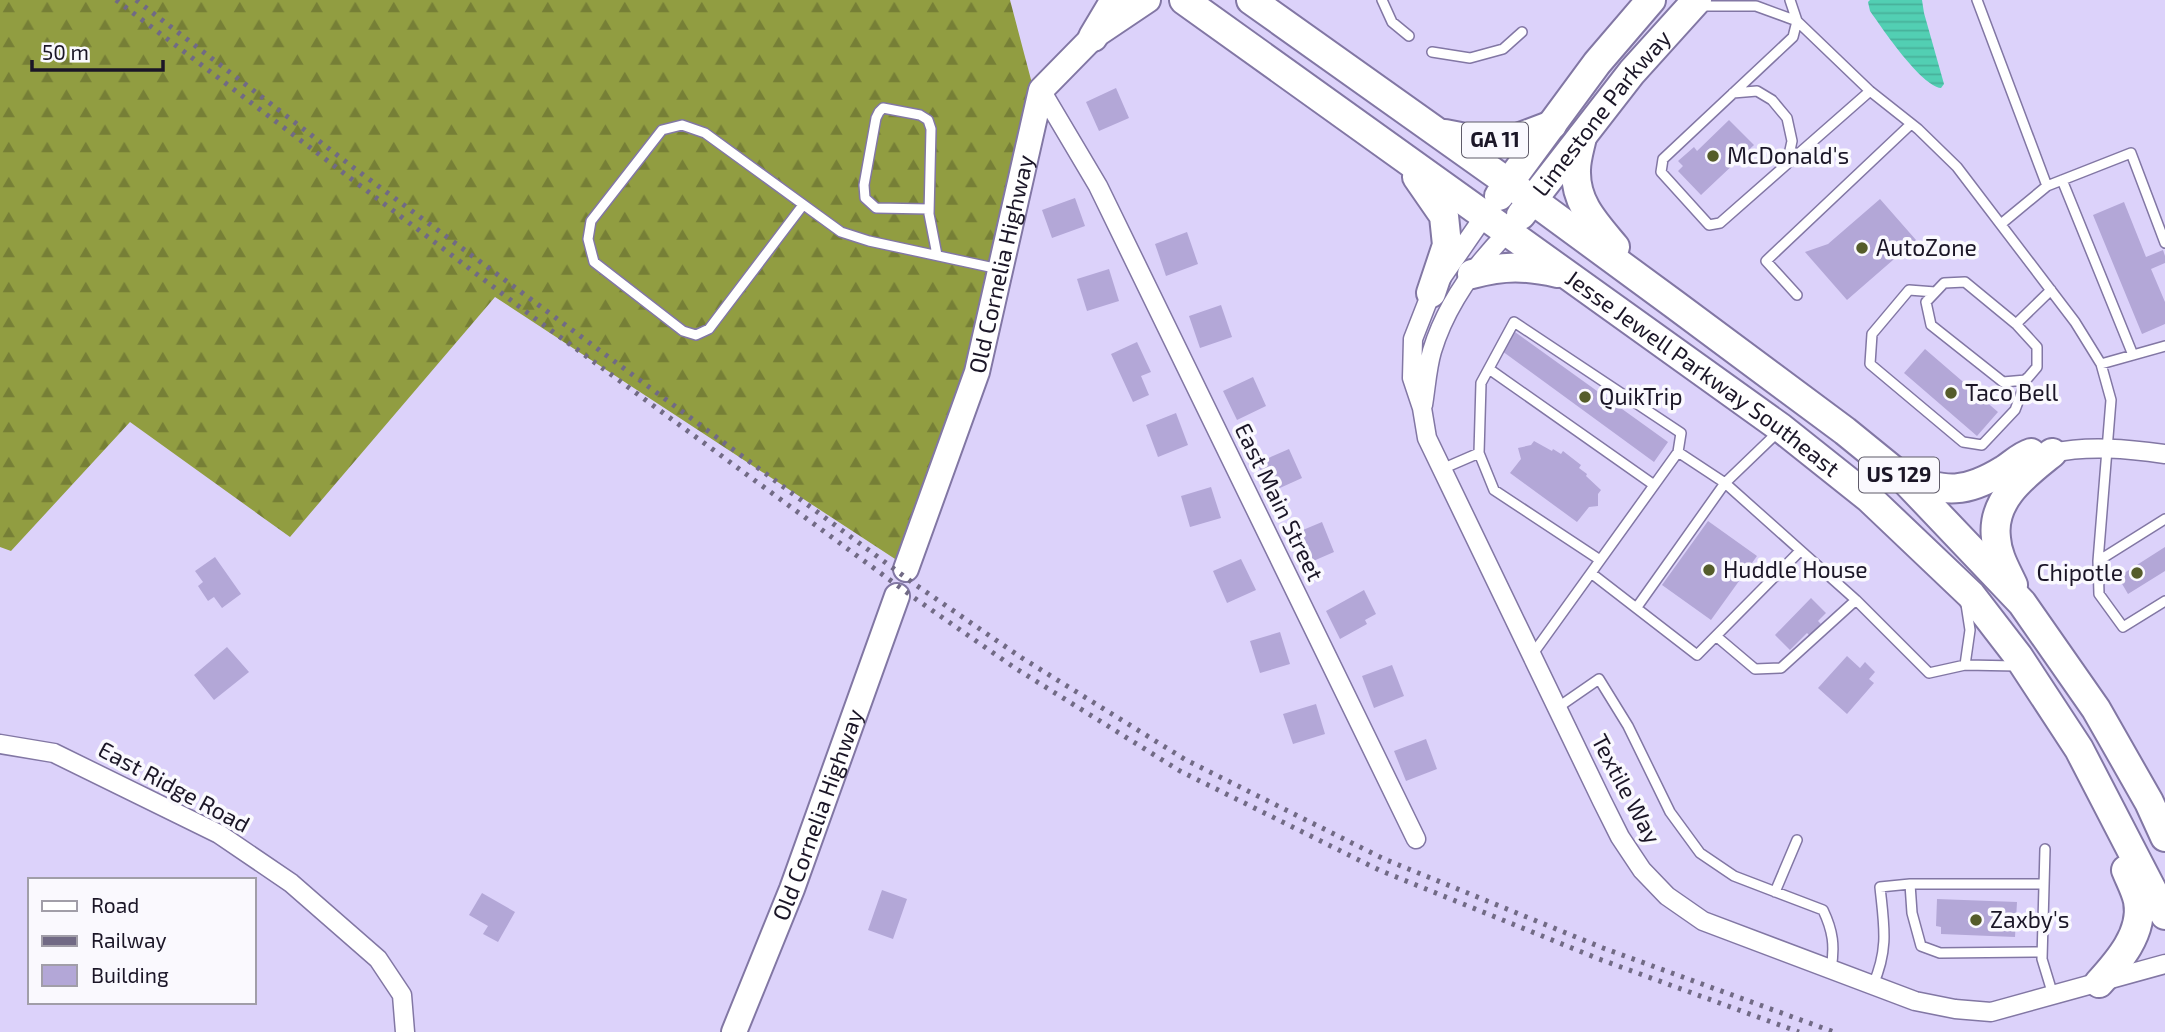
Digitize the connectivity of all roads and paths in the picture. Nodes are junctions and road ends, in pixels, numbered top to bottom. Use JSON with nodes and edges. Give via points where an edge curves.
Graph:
{"nodes":[{"id":1,"x":1115,"y":0,"type":"edge"},
{"id":2,"x":1148,"y":0,"type":"edge"},
{"id":3,"x":1184,"y":0,"type":"edge"},
{"id":4,"x":1251,"y":0,"type":"edge"},
{"id":5,"x":1382,"y":0,"type":"edge"},
{"id":6,"x":1651,"y":0,"type":"edge"},
{"id":7,"x":1790,"y":0,"type":"edge"},
{"id":8,"x":1977,"y":0,"type":"edge"},
{"id":9,"x":1694,"y":3,"type":"edge"},
{"id":10,"x":1797,"y":20,"type":"junction"},
{"id":11,"x":1522,"y":32,"type":"dead end"},
{"id":12,"x":1409,"y":36,"type":"dead end"},
{"id":13,"x":1093,"y":37,"type":"junction"},
{"id":14,"x":1432,"y":52,"type":"dead end"},
{"id":15,"x":1041,"y":90,"type":"junction"},
{"id":16,"x":1870,"y":91,"type":"junction"},
{"id":17,"x":1733,"y":93,"type":"junction"},
{"id":18,"x":1911,"y":124,"type":"junction"},
{"id":19,"x":1552,"y":125,"type":"junction"},
{"id":20,"x":1436,"y":132,"type":"junction"},
{"id":21,"x":1582,"y":136,"type":"junction"},
{"id":22,"x":1402,"y":158,"type":"junction"},
{"id":23,"x":1787,"y":164,"type":"junction"},
{"id":24,"x":2062,"y":180,"type":"junction"},
{"id":25,"x":2047,"y":186,"type":"junction"},
{"id":26,"x":1520,"y":191,"type":"junction"},
{"id":27,"x":803,"y":205,"type":"junction"},
{"id":28,"x":929,"y":209,"type":"junction"},
{"id":29,"x":1485,"y":215,"type":"junction"},
{"id":30,"x":2001,"y":224,"type":"junction"},
{"id":31,"x":1509,"y":232,"type":"junction"},
{"id":32,"x":2165,"y":243,"type":"edge"},
{"id":33,"x":937,"y":256,"type":"junction"},
{"id":34,"x":1000,"y":269,"type":"junction"},
{"id":35,"x":1472,"y":274,"type":"junction"},
{"id":36,"x":1564,"y":275,"type":"junction"},
{"id":37,"x":1644,"y":282,"type":"junction"},
{"id":38,"x":2051,"y":290,"type":"junction"},
{"id":39,"x":1935,"y":292,"type":"junction"},
{"id":40,"x":1431,"y":293,"type":"junction"},
{"id":41,"x":1797,"y":295,"type":"dead end"},
{"id":42,"x":2016,"y":324,"type":"junction"},
{"id":43,"x":2165,"y":346,"type":"edge"},
{"id":44,"x":2133,"y":355,"type":"junction"},
{"id":45,"x":2101,"y":364,"type":"junction"},
{"id":46,"x":1489,"y":369,"type":"junction"},
{"id":47,"x":2027,"y":378,"type":"junction"},
{"id":48,"x":1422,"y":408,"type":"junction"},
{"id":49,"x":1781,"y":428,"type":"junction"},
{"id":50,"x":2108,"y":450,"type":"junction"},
{"id":51,"x":1678,"y":452,"type":"junction"},
{"id":52,"x":1479,"y":453,"type":"junction"},
{"id":53,"x":2052,"y":453,"type":"junction"},
{"id":54,"x":2165,"y":454,"type":"edge"},
{"id":55,"x":1442,"y":469,"type":"junction"},
{"id":56,"x":1904,"y":479,"type":"junction"},
{"id":57,"x":1725,"y":483,"type":"junction"},
{"id":58,"x":1654,"y":485,"type":"junction"},
{"id":59,"x":2165,"y":519,"type":"edge"},
{"id":60,"x":1800,"y":551,"type":"junction"},
{"id":61,"x":1600,"y":561,"type":"junction"},
{"id":62,"x":2098,"y":561,"type":"junction"},
{"id":63,"x":906,"y":569,"type":"dead end"},
{"id":64,"x":1591,"y":573,"type":"junction"},
{"id":65,"x":1964,"y":590,"type":"junction"},
{"id":66,"x":897,"y":596,"type":"dead end"},
{"id":67,"x":1856,"y":600,"type":"junction"},
{"id":68,"x":2165,"y":601,"type":"edge"},
{"id":69,"x":2022,"y":603,"type":"junction"},
{"id":70,"x":1637,"y":607,"type":"junction"},
{"id":71,"x":1716,"y":636,"type":"junction"},
{"id":72,"x":1532,"y":656,"type":"junction"},
{"id":73,"x":1965,"y":665,"type":"junction"},
{"id":74,"x":2025,"y":667,"type":"junction"},
{"id":75,"x":1557,"y":708,"type":"junction"},
{"id":76,"x":0,"y":744,"type":"edge"},
{"id":77,"x":2165,"y":837,"type":"edge"},
{"id":78,"x":1416,"y":839,"type":"dead end"},
{"id":79,"x":1797,"y":839,"type":"dead end"},
{"id":80,"x":2127,"y":843,"type":"junction"},
{"id":81,"x":2045,"y":849,"type":"dead end"},
{"id":82,"x":1910,"y":884,"type":"junction"},
{"id":83,"x":2044,"y":884,"type":"junction"},
{"id":84,"x":1775,"y":892,"type":"junction"},
{"id":85,"x":2165,"y":915,"type":"edge"},
{"id":86,"x":2042,"y":952,"type":"junction"},
{"id":87,"x":2165,"y":964,"type":"edge"},
{"id":88,"x":1831,"y":969,"type":"junction"},
{"id":89,"x":2099,"y":983,"type":"junction"},
{"id":90,"x":1873,"y":985,"type":"junction"},
{"id":91,"x":2053,"y":995,"type":"junction"},
{"id":92,"x":405,"y":1032,"type":"edge"},
{"id":93,"x":734,"y":1032,"type":"edge"}],
"edges":[{"from":1,"to":13,"type":"main road"},
{"from":2,"to":13,"type":"street"},
{"from":3,"to":22,"type":"main road","name":"Jesse Jewell Parkway Southeast"},
{"from":4,"to":20,"type":"main road","name":"Jesse Jewell Parkway Southeast"},
{"from":5,"to":12,"type":"lane","via":[[1392,22]]},
{"from":6,"to":19,"type":"main road","name":"Limestone Parkway"},
{"from":7,"to":10,"type":"lane"},
{"from":8,"to":25,"type":"lane"},
{"from":9,"to":10,"type":"lane","via":[[1756,6]]},
{"from":9,"to":21,"type":"main road","name":"Limestone Parkway","number":"US 129"},
{"from":10,"to":16,"type":"lane"},
{"from":10,"to":17,"type":"lane","via":[[1793,37]]},
{"from":11,"to":14,"type":"lane","via":[[1503,50],[1470,58]]},
{"from":13,"to":15,"type":"street"},
{"from":15,"to":34,"type":"street","name":"Old Cornelia Highway"},
{"from":15,"to":78,"type":"street","name":"East Main Street","via":[[1098,186]]},
{"from":16,"to":18,"type":"lane"},
{"from":16,"to":23,"type":"lane"},
{"from":17,"to":23,"type":"lane","via":[[1757,91],[1787,118],[1792,141]]},
{"from":17,"to":23,"type":"lane","via":[[1662,159],[1661,172],[1709,225],[1720,223]]},
{"from":18,"to":30,"type":"lane","via":[[1957,167]]},
{"from":18,"to":41,"type":"lane","via":[[1766,261]]},
{"from":19,"to":20,"type":"main road","number":"GA 11","via":[[1516,139],[1481,141]]},
{"from":19,"to":26,"type":"main road","name":"Limestone Parkway"},
{"from":20,"to":26,"type":"main road","name":"Jesse Jewell Parkway Southeast"},
{"from":21,"to":26,"type":"main road","name":"Limestone Parkway","number":"GA 11"},
{"from":21,"to":37,"type":"main road","number":"US 129","via":[[1576,170],[1579,198],[1589,217]]},
{"from":22,"to":29,"type":"main road","name":"Jesse Jewell Parkway Southeast"},
{"from":22,"to":40,"type":"main road","via":[[1444,216],[1447,245]]},
{"from":24,"to":25,"type":"lane"},
{"from":24,"to":32,"type":"lane","via":[[2131,153]]},
{"from":24,"to":44,"type":"lane"},
{"from":25,"to":30,"type":"lane"},
{"from":26,"to":29,"type":"main road","name":"Limestone Parkway"},
{"from":26,"to":31,"type":"main road","name":"Limestone Parkway","number":"GA 11"},
{"from":26,"to":37,"type":"main road","name":"Jesse Jewell Parkway Southeast","number":"US 129"},
{"from":27,"to":27,"type":"lane","via":[[705,133],[682,125],[662,130],[592,221],[588,239],[594,262],[683,331],[696,335],[709,330]]},
{"from":27,"to":33,"type":"lane","via":[[841,232]]},
{"from":28,"to":28,"type":"lane","via":[[928,120],[883,108],[876,118],[865,198],[876,208]]},
{"from":28,"to":33,"type":"lane"},
{"from":29,"to":31,"type":"main road","name":"Jesse Jewell Parkway Southeast","number":"US 129"},
{"from":29,"to":40,"type":"street","name":"Textile Way"},
{"from":30,"to":38,"type":"lane"},
{"from":31,"to":35,"type":"street","name":"Textile Way"},
{"from":31,"to":36,"type":"main road","name":"Jesse Jewell Parkway Southeast","number":"US 129"},
{"from":33,"to":34,"type":"lane"},
{"from":34,"to":63,"type":"street","name":"Old Cornelia Highway","via":[[977,372]]},
{"from":35,"to":36,"type":"main road","via":[[1496,267],[1533,267]]},
{"from":35,"to":48,"type":"street","name":"Textile Way","via":[[1451,302],[1432,351]]},
{"from":36,"to":49,"type":"main road","name":"Jesse Jewell Parkway Southeast","number":"US 129"},
{"from":37,"to":56,"type":"main road","name":"Jesse Jewell Parkway Southeast","number":"US 129"},
{"from":38,"to":42,"type":"lane"},
{"from":38,"to":45,"type":"lane"},
{"from":39,"to":42,"type":"lane","via":[[1944,283],[1965,282]]},
{"from":39,"to":47,"type":"lane","via":[[1926,302],[1931,325],[2003,382]]},
{"from":39,"to":47,"type":"lane","via":[[1909,290],[1872,334],[1870,364],[1963,442],[1982,445],[2015,410]]},
{"from":40,"to":48,"type":"street","name":"Textile Way","via":[[1413,339],[1412,378]]},
{"from":42,"to":47,"type":"lane","via":[[2037,347],[2037,367]]},
{"from":43,"to":44,"type":"lane"},
{"from":44,"to":45,"type":"lane"},
{"from":45,"to":50,"type":"lane","via":[[2111,400]]},
{"from":46,"to":51,"type":"lane","via":[[1514,322],[1681,433]]},
{"from":46,"to":52,"type":"lane","via":[[1481,383]]},
{"from":46,"to":58,"type":"lane"},
{"from":48,"to":55,"type":"street","name":"Textile Way","via":[[1427,438]]},
{"from":49,"to":57,"type":"lane"},
{"from":49,"to":65,"type":"main road","name":"Jesse Jewell Parkway Southeast","number":"US 129","via":[[1869,498]]},
{"from":50,"to":53,"type":"street","via":[[2070,448]]},
{"from":50,"to":54,"type":"street"},
{"from":50,"to":62,"type":"lane"},
{"from":51,"to":57,"type":"lane"},
{"from":51,"to":58,"type":"lane"},
{"from":52,"to":55,"type":"lane"},
{"from":52,"to":61,"type":"lane","via":[[1494,490]]},
{"from":53,"to":56,"type":"main road","via":[[2028,453],[1969,488],[1928,487]]},
{"from":53,"to":69,"type":"main road","via":[[2006,495],[1998,518],[1995,536],[2000,557]]},
{"from":55,"to":72,"type":"street","name":"Textile Way"},
{"from":56,"to":69,"type":"main road","name":"Jesse Jewell Parkway Southeast","number":"US 129"},
{"from":57,"to":60,"type":"lane"},
{"from":57,"to":70,"type":"lane"},
{"from":58,"to":61,"type":"lane"},
{"from":59,"to":62,"type":"lane"},
{"from":60,"to":67,"type":"lane"},
{"from":60,"to":71,"type":"lane"},
{"from":61,"to":64,"type":"lane"},
{"from":62,"to":68,"type":"lane","via":[[2099,594],[2123,627]]},
{"from":64,"to":70,"type":"lane"},
{"from":64,"to":72,"type":"lane"},
{"from":65,"to":73,"type":"lane","via":[[1970,630]]},
{"from":65,"to":74,"type":"main road","name":"Jesse Jewell Parkway Southeast","number":"US 129"},
{"from":66,"to":93,"type":"street","name":"Old Cornelia Highway","via":[[792,889]]},
{"from":67,"to":71,"type":"lane","via":[[1781,668],[1755,669]]},
{"from":67,"to":73,"type":"lane","via":[[1929,673]]},
{"from":69,"to":77,"type":"main road","name":"Jesse Jewell Parkway Southeast","number":"US 129","via":[[2096,709]]},
{"from":70,"to":71,"type":"lane","via":[[1697,655]]},
{"from":72,"to":75,"type":"street","name":"Textile Way"},
{"from":73,"to":74,"type":"lane"},
{"from":74,"to":80,"type":"main road","name":"Jesse Jewell Parkway Southeast","number":"US 129","via":[[2079,749]]},
{"from":75,"to":84,"type":"lane","via":[[1599,679],[1670,812],[1700,853],[1734,876]]},
{"from":75,"to":88,"type":"street","name":"Textile Way","via":[[1620,837],[1667,896],[1703,921]]},
{"from":76,"to":92,"type":"street","name":"East Ridge Road","via":[[54,753],[219,834],[291,883],[377,959],[402,995]]},
{"from":79,"to":84,"type":"lane"},
{"from":80,"to":85,"type":"main road","name":"Jesse Jewell Parkway Southeast","number":"US 129"},
{"from":80,"to":89,"type":"main road","via":[[2126,869],[2138,901],[2138,917],[2120,960]]},
{"from":81,"to":83,"type":"lane"},
{"from":82,"to":83,"type":"lane"},
{"from":82,"to":86,"type":"lane","via":[[1921,946],[1940,953]]},
{"from":82,"to":90,"type":"lane","via":[[1880,887],[1885,944]]},
{"from":83,"to":86,"type":"lane"},
{"from":84,"to":88,"type":"lane","via":[[1823,910],[1832,928]]},
{"from":86,"to":91,"type":"lane"},
{"from":87,"to":89,"type":"street","name":"Textile Way"},
{"from":88,"to":90,"type":"street","name":"Textile Way"},
{"from":89,"to":91,"type":"street","name":"Textile Way"},
{"from":90,"to":91,"type":"street","name":"Textile Way","via":[[1915,1001],[1991,1012]]}]}
